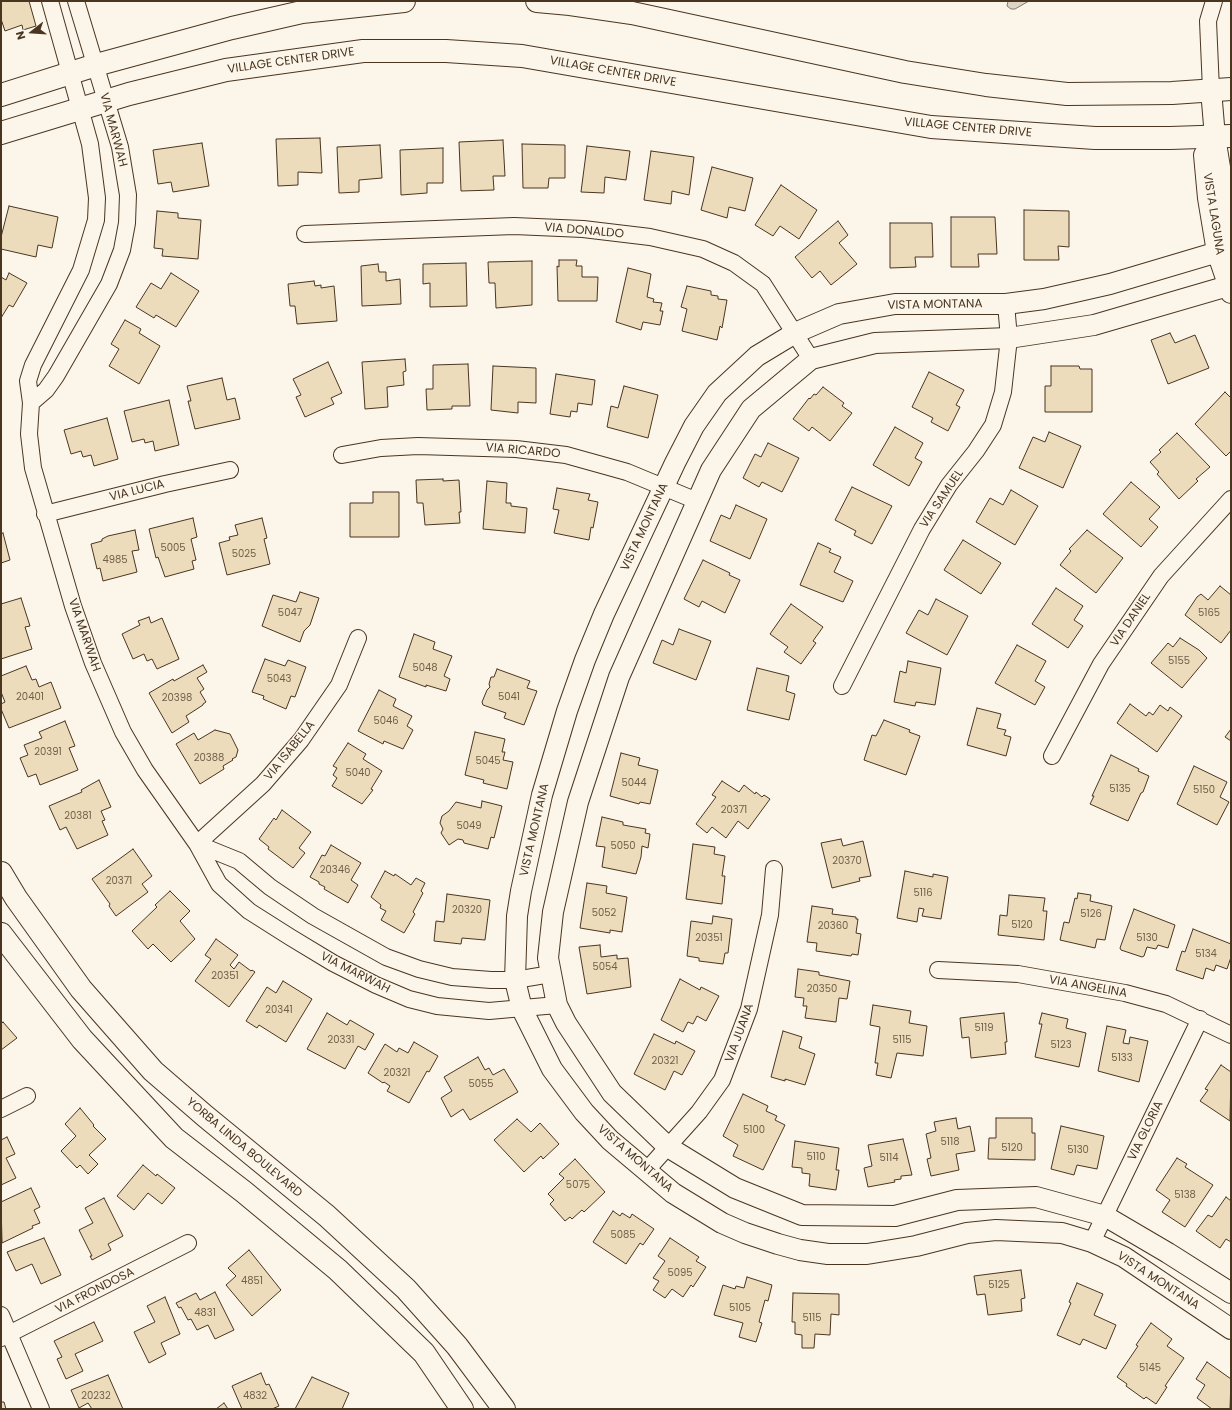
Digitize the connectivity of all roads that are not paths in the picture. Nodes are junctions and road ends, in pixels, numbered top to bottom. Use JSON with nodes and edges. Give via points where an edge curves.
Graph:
{"nodes":[{"id":1,"x":50,"y":1,"type":"edge"},
{"id":2,"x":76,"y":1,"type":"edge"},
{"id":3,"x":404,"y":1,"type":"edge"},
{"id":4,"x":537,"y":1,"type":"edge"},
{"id":5,"x":1214,"y":1,"type":"edge"},
{"id":6,"x":96,"y":65,"type":"junction"},
{"id":7,"x":70,"y":74,"type":"junction"},
{"id":8,"x":1221,"y":89,"type":"edge"},
{"id":9,"x":1,"y":95,"type":"edge"},
{"id":10,"x":106,"y":101,"type":"junction"},
{"id":11,"x":80,"y":109,"type":"junction"},
{"id":12,"x":1,"y":133,"type":"edge"},
{"id":13,"x":1223,"y":136,"type":"edge"},
{"id":14,"x":305,"y":234,"type":"dead end"},
{"id":15,"x":1231,"y":234,"type":"edge"},
{"id":16,"x":1224,"y":250,"type":"edge"},
{"id":17,"x":1230,"y":288,"type":"edge"},
{"id":18,"x":1006,"y":304,"type":"junction"},
{"id":19,"x":795,"y":333,"type":"junction"},
{"id":20,"x":1009,"y":338,"type":"junction"},
{"id":21,"x":810,"y":359,"type":"junction"},
{"id":22,"x":31,"y":403,"type":"junction"},
{"id":23,"x":342,"y":455,"type":"dead end"},
{"id":24,"x":230,"y":470,"type":"dead end"},
{"id":25,"x":664,"y":487,"type":"junction"},
{"id":26,"x":1231,"y":499,"type":"edge"},
{"id":27,"x":697,"y":501,"type":"junction"},
{"id":28,"x":45,"y":514,"type":"junction"},
{"id":29,"x":358,"y":638,"type":"dead end"},
{"id":30,"x":842,"y":686,"type":"dead end"},
{"id":31,"x":1052,"y":756,"type":"dead end"},
{"id":32,"x":197,"y":844,"type":"junction"},
{"id":33,"x":774,"y":869,"type":"dead end"},
{"id":34,"x":1,"y":873,"type":"edge"},
{"id":35,"x":1,"y":934,"type":"edge"},
{"id":36,"x":938,"y":970,"type":"dead end"},
{"id":37,"x":551,"y":974,"type":"junction"},
{"id":38,"x":515,"y":980,"type":"junction"},
{"id":39,"x":557,"y":1005,"type":"junction"},
{"id":40,"x":522,"y":1009,"type":"junction"},
{"id":41,"x":1200,"y":1019,"type":"junction"},
{"id":42,"x":1231,"y":1035,"type":"edge"},
{"id":43,"x":28,"y":1096,"type":"dead end"},
{"id":44,"x":1,"y":1109,"type":"edge"},
{"id":45,"x":668,"y":1147,"type":"junction"},
{"id":46,"x":646,"y":1171,"type":"junction"},
{"id":47,"x":1105,"y":1216,"type":"junction"},
{"id":48,"x":1092,"y":1242,"type":"junction"},
{"id":49,"x":188,"y":1243,"type":"dead end"},
{"id":50,"x":1231,"y":1293,"type":"edge"},
{"id":51,"x":1,"y":1315,"type":"edge"},
{"id":52,"x":1231,"y":1329,"type":"edge"},
{"id":53,"x":6,"y":1336,"type":"edge"},
{"id":54,"x":41,"y":1409,"type":"edge"},
{"id":55,"x":462,"y":1409,"type":"edge"},
{"id":56,"x":504,"y":1409,"type":"edge"}],
"edges":[{"from":1,"to":7,"type":"street","name":"VIA MARWAH"},
{"from":2,"to":6,"type":"street","name":"VIA MARWAH"},
{"from":3,"to":6,"type":"main road","via":[[302,12]]},
{"from":4,"to":8,"type":"main road","via":[[632,13],[905,72],[986,85],[1067,94],[1172,93]]},
{"from":5,"to":8,"type":"street","via":[[1208,21]]},
{"from":6,"to":7,"type":"main road"},
{"from":6,"to":10,"type":"street","name":"VIA MARWAH"},
{"from":7,"to":9,"type":"main road"},
{"from":7,"to":11,"type":"street","name":"VIA MARWAH"},
{"from":8,"to":13,"type":"street","name":"VISTA LAGUNA"},
{"from":10,"to":11,"type":"main road","name":"VILLAGE CENTER DRIVE"},
{"from":10,"to":13,"type":"main road","name":"VILLAGE CENTER DRIVE","via":[[226,70],[280,61],[363,51],[446,51],[522,56],[931,126],[1095,138]]},
{"from":10,"to":22,"type":"street","name":"VIA MARWAH","via":[[120,147],[128,195],[127,223],[122,250],[109,284],[68,357],[46,390]]},
{"from":11,"to":12,"type":"main road","name":"VILLAGE CENTER DRIVE"},
{"from":11,"to":22,"type":"street","name":"VIA MARWAH","via":[[96,177],[96,220],[81,270],[33,365],[28,381]]},
{"from":13,"to":15,"type":"street","name":"VISTA LAGUNA"},
{"from":13,"to":16,"type":"street","name":"VISTA LAGUNA","via":[[1204,155],[1204,160],[1208,198]]},
{"from":14,"to":19,"type":"street","name":"VIA DONALDO","via":[[514,226],[583,229],[650,237],[703,249],[734,263],[763,284]]},
{"from":16,"to":17,"type":"street","name":"VISTA LAGUNA"},
{"from":16,"to":18,"type":"street","name":"VISTA MONTANA","via":[[1110,284],[1044,299]]},
{"from":17,"to":20,"type":"street","via":[[1094,325]]},
{"from":18,"to":19,"type":"street","name":"VISTA MONTANA","via":[[895,304],[839,314]]},
{"from":18,"to":20,"type":"street","name":"VIA SAMUEL"},
{"from":19,"to":21,"type":"street","name":"VIA DONALDO"},
{"from":19,"to":25,"type":"street","name":"VISTA MONTANA","via":[[757,356],[717,393],[694,426]]},
{"from":20,"to":21,"type":"street","via":[[875,343]]},
{"from":20,"to":30,"type":"street","name":"VIA SAMUEL","via":[[1003,392],[993,425],[922,529]]},
{"from":21,"to":27,"type":"street","via":[[751,409],[711,470]]},
{"from":22,"to":28,"type":"street","name":"VIA MARWAH","via":[[29,434],[32,461]]},
{"from":23,"to":25,"type":"street","name":"VIA RICARDO","via":[[380,448],[418,446],[516,449],[566,455],[627,472]]},
{"from":24,"to":28,"type":"street","name":"VIA LUCIA"},
{"from":25,"to":27,"type":"street","name":"VIA RICARDO"},
{"from":25,"to":38,"type":"street","name":"VISTA MONTANA","via":[[604,614],[557,741],[521,891],[517,916]]},
{"from":26,"to":31,"type":"street","name":"VIA DANIEL","via":[[1161,576],[1101,664]]},
{"from":27,"to":37,"type":"street","via":[[619,676],[578,802],[553,912],[548,958]]},
{"from":28,"to":32,"type":"street","name":"VIA MARWAH","via":[[93,663],[110,703],[145,770]]},
{"from":29,"to":32,"type":"street","name":"VIA ISABELLA","via":[[338,685],[301,740],[263,784]]},
{"from":32,"to":38,"type":"street","via":[[238,860],[276,891],[313,916],[386,957],[418,969],[452,977]]},
{"from":32,"to":40,"type":"street","name":"VIA MARWAH","via":[[219,884],[249,911],[340,967],[409,999],[437,1006],[490,1010]]},
{"from":33,"to":45,"type":"street","name":"VIA JUANA","via":[[770,915],[750,1009],[722,1080],[699,1112]]},
{"from":34,"to":56,"type":"main road","name":"YORBA LINDA BOULEVARD","via":[[80,990],[153,1071],[327,1216],[406,1289],[457,1346]]},
{"from":35,"to":55,"type":"main road","via":[[82,1040],[174,1138],[338,1270],[424,1354]]},
{"from":36,"to":41,"type":"street","name":"VIA ANGELINA","via":[[1018,974],[1125,993],[1166,1004]]},
{"from":37,"to":38,"type":"street"},
{"from":37,"to":39,"type":"street"},
{"from":38,"to":40,"type":"street","name":"VISTA MONTANA"},
{"from":39,"to":40,"type":"street","name":"VIA MARWAH"},
{"from":39,"to":45,"type":"street","via":[[612,1093]]},
{"from":40,"to":46,"type":"street","name":"VISTA MONTANA","via":[[552,1070],[610,1140]]},
{"from":41,"to":42,"type":"street","name":"VIA ANGELINA"},
{"from":41,"to":47,"type":"street","name":"VIA GLORIA"},
{"from":43,"to":44,"type":"street"},
{"from":45,"to":46,"type":"street","name":"VIA JUANA"},
{"from":45,"to":47,"type":"street","via":[[735,1188],[802,1216],[895,1216],[957,1200],[1036,1197]]},
{"from":46,"to":48,"type":"street","name":"VISTA MONTANA","via":[[673,1193],[722,1223],[800,1250],[828,1254],[867,1254],[916,1246],[967,1233],[996,1230],[1062,1233]]},
{"from":47,"to":48,"type":"street","name":"VIA GLORIA"},
{"from":47,"to":50,"type":"street","via":[[1168,1252]]},
{"from":48,"to":52,"type":"street","name":"VISTA MONTANA","via":[[1124,1257]]},
{"from":49,"to":53,"type":"street","name":"VIA FRONDOSA"},
{"from":51,"to":53,"type":"street"},
{"from":53,"to":54,"type":"street"}]}
